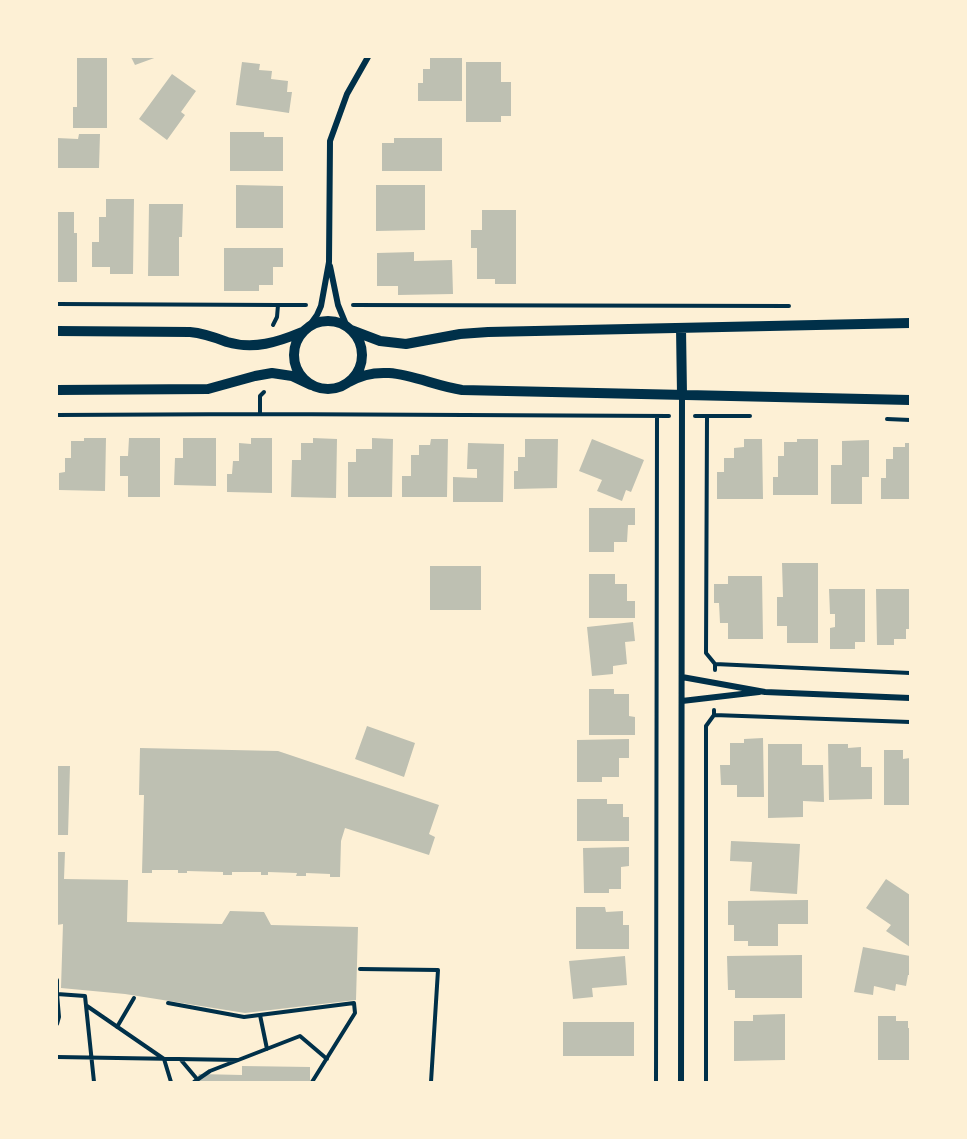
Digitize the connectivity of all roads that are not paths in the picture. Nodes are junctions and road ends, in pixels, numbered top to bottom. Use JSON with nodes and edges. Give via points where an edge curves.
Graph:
{"nodes":[{"id":1,"x":368,"y":57,"type":"edge"},
{"id":2,"x":329,"y":262,"type":"junction"},
{"id":3,"x":910,"y":323,"type":"edge"},
{"id":4,"x":681,"y":328,"type":"junction"},
{"id":5,"x":349,"y":329,"type":"junction"},
{"id":6,"x":57,"y":331,"type":"edge"},
{"id":7,"x":304,"y":331,"type":"junction"},
{"id":8,"x":349,"y":382,"type":"junction"},
{"id":9,"x":311,"y":385,"type":"junction"},
{"id":10,"x":57,"y":390,"type":"edge"},
{"id":11,"x":682,"y":394,"type":"junction"},
{"id":12,"x":910,"y":400,"type":"edge"},
{"id":13,"x":682,"y":677,"type":"junction"},
{"id":14,"x":765,"y":692,"type":"junction"},
{"id":15,"x":910,"y":698,"type":"edge"},
{"id":16,"x":682,"y":701,"type":"junction"},
{"id":17,"x":681,"y":1082,"type":"edge"}],
"edges":[{"from":1,"to":2,"type":"street","via":[[347,94],[330,141]]},
{"from":2,"to":5,"type":"street","via":[[338,305]]},
{"from":2,"to":7,"type":"street","via":[[321,306]]},
{"from":3,"to":4,"type":"street"},
{"from":4,"to":5,"type":"street","via":[[488,332],[406,344],[380,341]]},
{"from":4,"to":11,"type":"street"},
{"from":5,"to":7,"type":"street","via":[[326,321]]},
{"from":5,"to":8,"type":"street","via":[[357,337],[362,352],[359,369]]},
{"from":6,"to":7,"type":"street","via":[[190,332],[243,345],[270,344]]},
{"from":7,"to":9,"type":"street","via":[[295,345],[294,361]]},
{"from":8,"to":9,"type":"street","via":[[334,389]]},
{"from":8,"to":11,"type":"street","via":[[364,375],[389,372],[462,390]]},
{"from":9,"to":10,"type":"street","via":[[292,376],[272,373],[208,389]]},
{"from":11,"to":12,"type":"street"},
{"from":11,"to":13,"type":"street"},
{"from":13,"to":14,"type":"street"},
{"from":13,"to":16,"type":"street"},
{"from":14,"to":15,"type":"street"},
{"from":14,"to":16,"type":"street"},
{"from":16,"to":17,"type":"street"}]}
